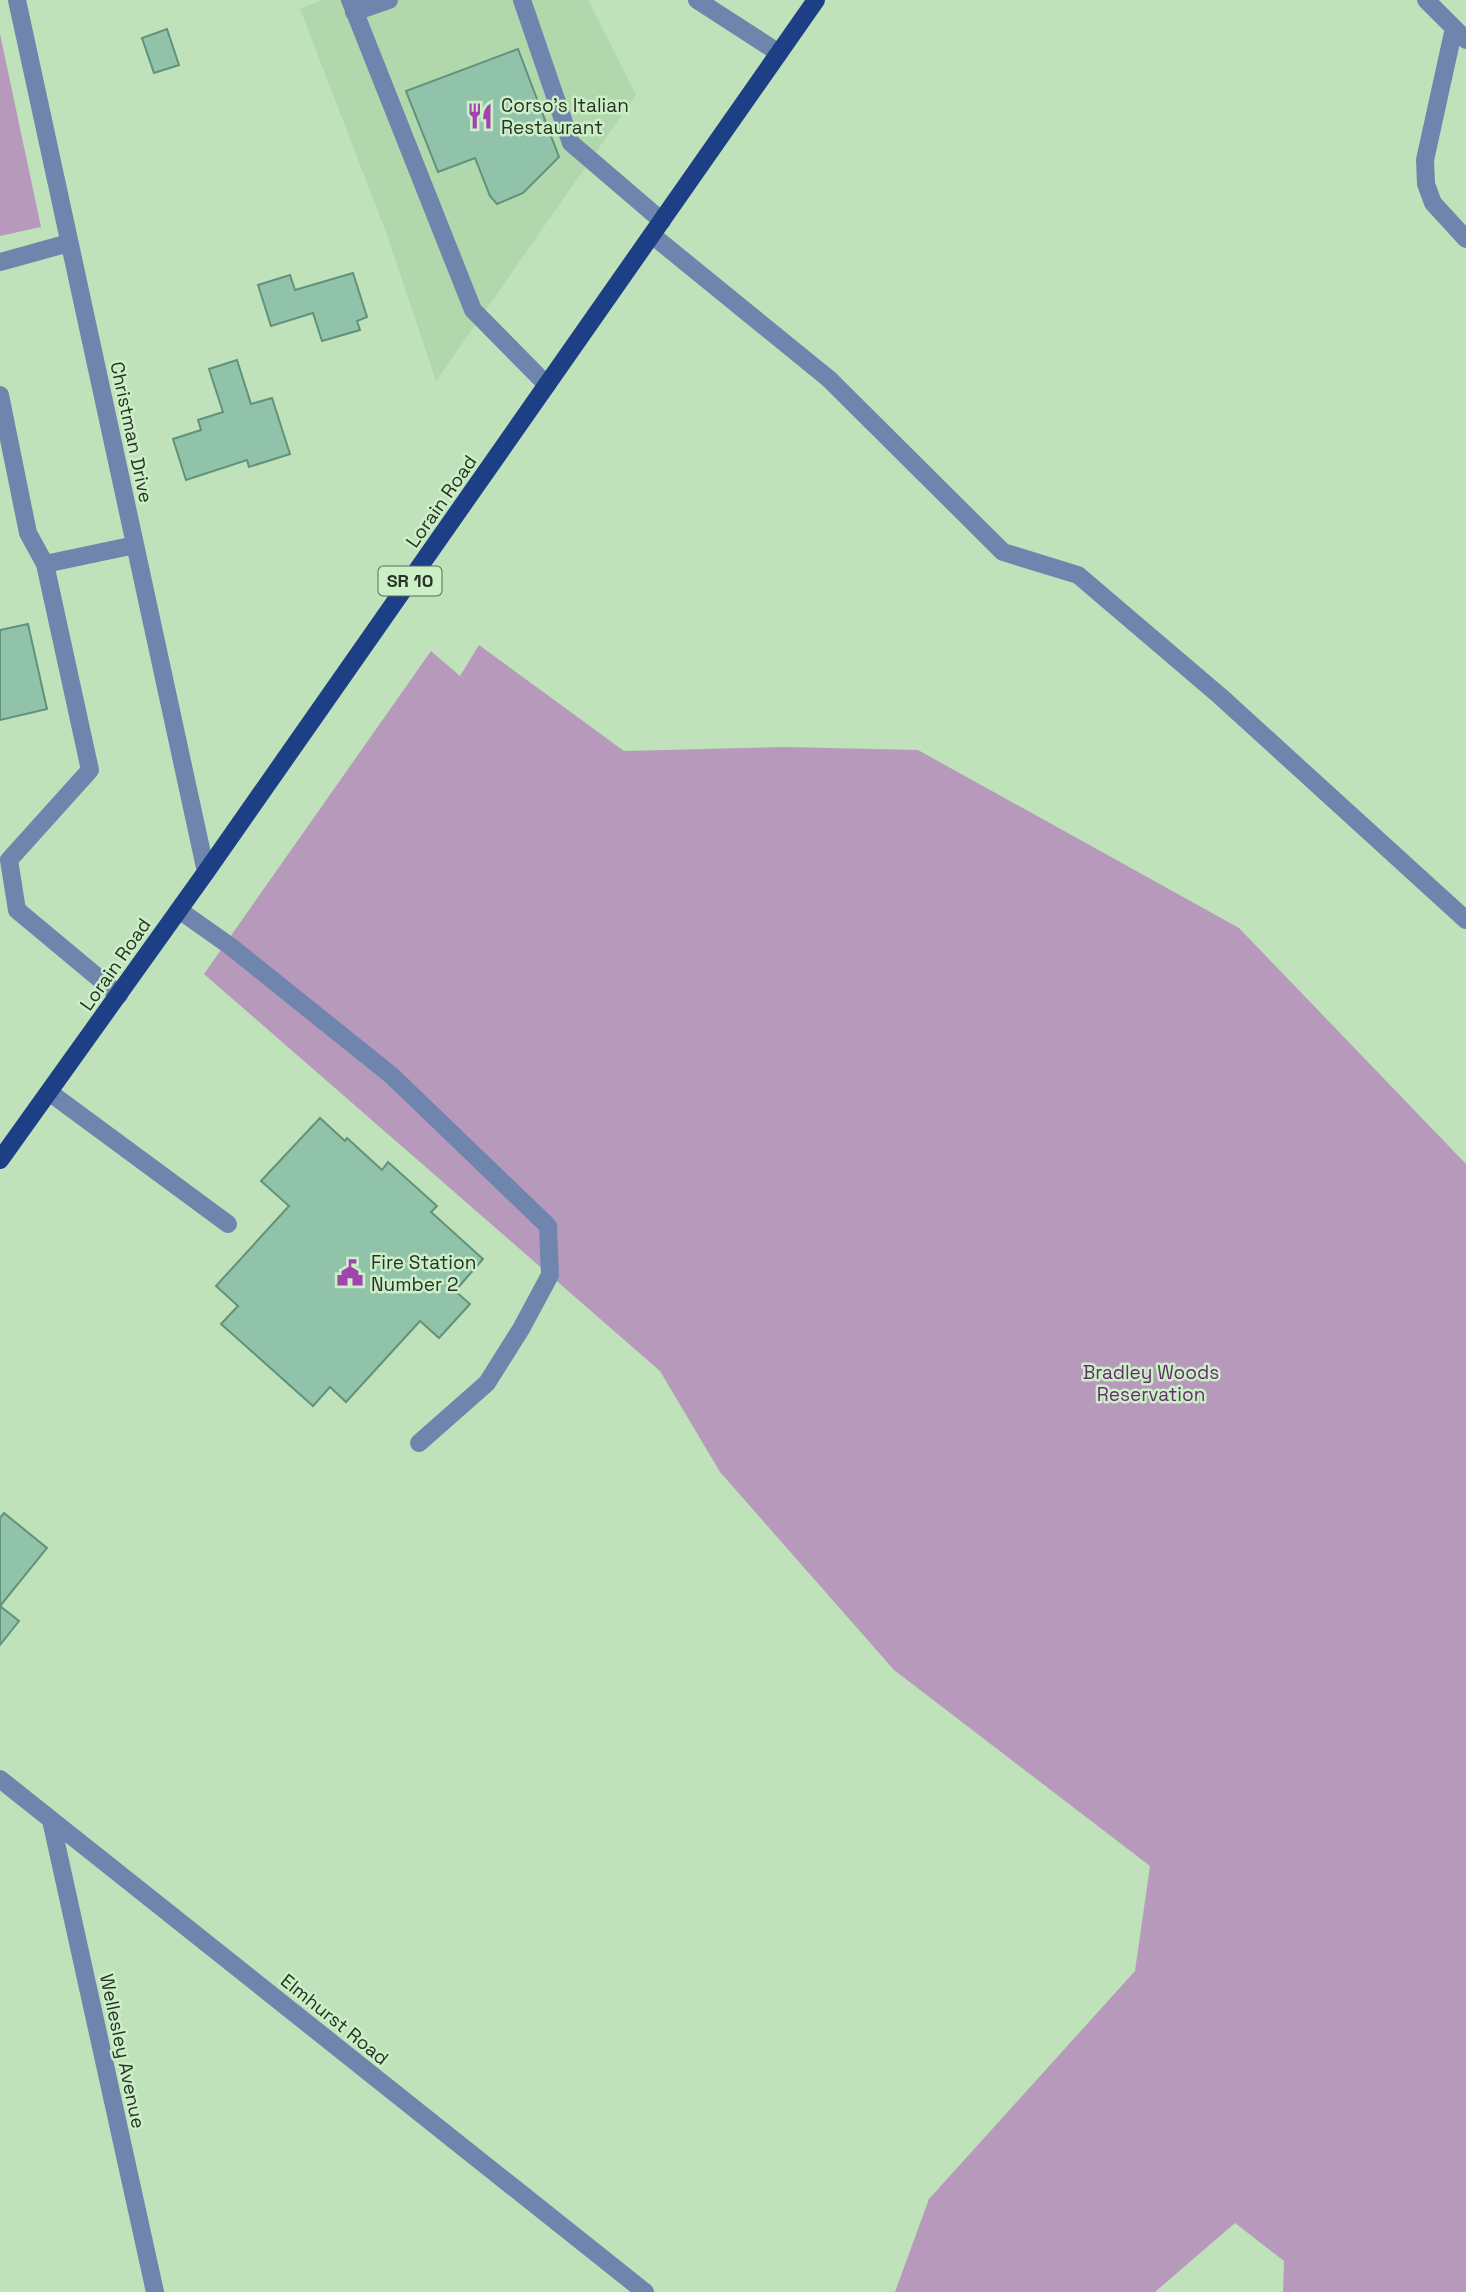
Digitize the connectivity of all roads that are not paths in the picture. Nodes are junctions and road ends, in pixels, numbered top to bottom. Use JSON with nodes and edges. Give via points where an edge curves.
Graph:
{"nodes":[{"id":1,"x":17,"y":0,"type":"edge"},
{"id":2,"x":389,"y":0,"type":"edge"},
{"id":3,"x":522,"y":0,"type":"edge"},
{"id":4,"x":698,"y":0,"type":"edge"},
{"id":5,"x":816,"y":0,"type":"edge"},
{"id":6,"x":1426,"y":0,"type":"edge"},
{"id":7,"x":352,"y":6,"type":"edge"},
{"id":8,"x":1460,"y":34,"type":"edge"},
{"id":9,"x":779,"y":53,"type":"junction"},
{"id":10,"x":657,"y":228,"type":"junction"},
{"id":11,"x":1466,"y":239,"type":"edge"},
{"id":12,"x":69,"y":243,"type":"junction"},
{"id":13,"x":0,"y":262,"type":"edge"},
{"id":14,"x":547,"y":385,"type":"junction"},
{"id":15,"x":0,"y":394,"type":"edge"},
{"id":16,"x":135,"y":545,"type":"junction"},
{"id":17,"x":45,"y":564,"type":"junction"},
{"id":18,"x":206,"y":872,"type":"junction"},
{"id":19,"x":179,"y":910,"type":"junction"},
{"id":20,"x":1466,"y":920,"type":"edge"},
{"id":21,"x":119,"y":995,"type":"junction"},
{"id":22,"x":49,"y":1092,"type":"junction"},
{"id":23,"x":0,"y":1160,"type":"edge"},
{"id":24,"x":228,"y":1224,"type":"dead end"},
{"id":25,"x":419,"y":1443,"type":"dead end"},
{"id":26,"x":0,"y":1779,"type":"edge"},
{"id":27,"x":51,"y":1819,"type":"junction"},
{"id":28,"x":155,"y":2292,"type":"edge"},
{"id":29,"x":645,"y":2292,"type":"edge"}],
"edges":[{"from":1,"to":12,"type":"street","name":"Christman Drive"},
{"from":2,"to":7,"type":"street"},
{"from":3,"to":10,"type":"street","via":[[571,143]]},
{"from":4,"to":9,"type":"street"},
{"from":5,"to":9,"type":"main road","name":"Lorain Road","number":"SR 10"},
{"from":6,"to":8,"type":"street"},
{"from":7,"to":14,"type":"street","via":[[473,310]]},
{"from":8,"to":11,"type":"street","via":[[1425,172],[1433,202]]},
{"from":9,"to":10,"type":"main road","name":"Lorain Road","number":"SR 10"},
{"from":10,"to":14,"type":"main road","name":"Lorain Road","number":"SR 10"},
{"from":10,"to":20,"type":"street","via":[[829,379],[1003,552],[1078,575],[1220,696]]},
{"from":12,"to":13,"type":"street"},
{"from":12,"to":16,"type":"street","name":"Christman Drive"},
{"from":14,"to":18,"type":"main road","name":"Lorain Road","number":"SR 10"},
{"from":15,"to":17,"type":"street","via":[[28,533]]},
{"from":16,"to":17,"type":"street"},
{"from":16,"to":18,"type":"street","name":"Christman Drive"},
{"from":17,"to":21,"type":"street","via":[[90,770],[9,860],[17,910]]},
{"from":18,"to":19,"type":"main road","name":"Lorain Road","number":"SR 10"},
{"from":19,"to":21,"type":"main road","name":"Lorain Road","number":"SR 10"},
{"from":19,"to":25,"type":"street","via":[[391,1075],[548,1226],[550,1275],[521,1329],[487,1383]]},
{"from":21,"to":22,"type":"main road","name":"Lorain Road","number":"SR 10"},
{"from":22,"to":23,"type":"main road","name":"Lorain Road","number":"SR 10"},
{"from":22,"to":24,"type":"street"},
{"from":26,"to":27,"type":"street","name":"Elmhurst Road"},
{"from":27,"to":28,"type":"street","name":"Wellesley Avenue"},
{"from":27,"to":29,"type":"street","name":"Elmhurst Road"}]}
